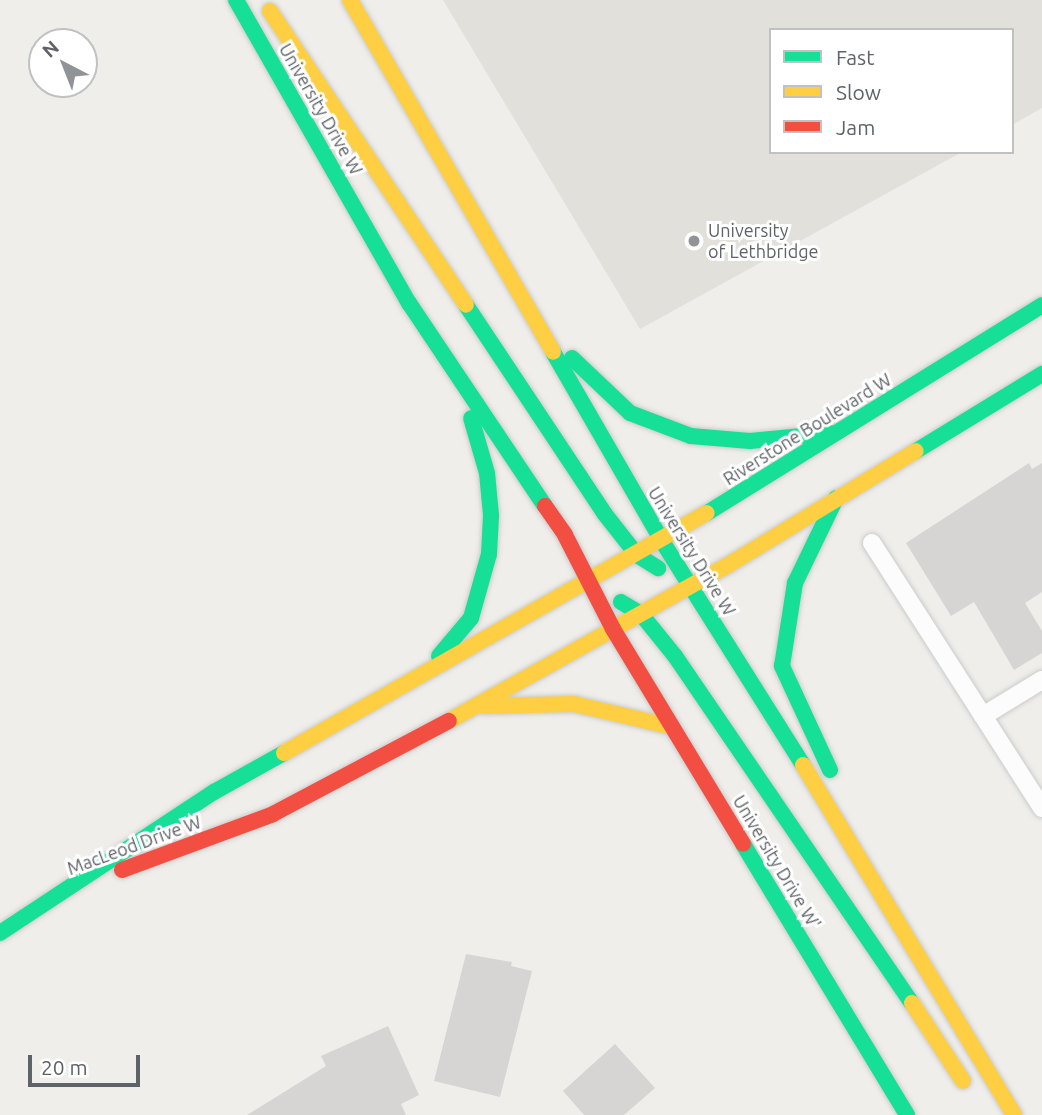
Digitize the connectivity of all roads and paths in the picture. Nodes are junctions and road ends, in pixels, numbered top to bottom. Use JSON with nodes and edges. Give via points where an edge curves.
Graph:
{"nodes":[{"id":1,"x":236,"y":0,"type":"edge"},
{"id":2,"x":263,"y":0,"type":"edge"},
{"id":3,"x":350,"y":0,"type":"edge"},
{"id":4,"x":1042,"y":305,"type":"edge"},
{"id":5,"x":534,"y":320,"type":"junction"},
{"id":6,"x":450,"y":368,"type":"junction"},
{"id":7,"x":1042,"y":374,"type":"edge"},
{"id":8,"x":840,"y":433,"type":"junction"},
{"id":9,"x":836,"y":498,"type":"junction"},
{"id":10,"x":662,"y":541,"type":"junction"},
{"id":11,"x":872,"y":543,"type":"dead end"},
{"id":12,"x":637,"y":555,"type":"junction"},
{"id":13,"x":589,"y":583,"type":"junction"},
{"id":14,"x":690,"y":587,"type":"junction"},
{"id":15,"x":641,"y":614,"type":"junction"},
{"id":16,"x":613,"y":629,"type":"junction"},
{"id":17,"x":1042,"y":680,"type":"edge"},
{"id":18,"x":409,"y":683,"type":"junction"},
{"id":19,"x":474,"y":707,"type":"junction"},
{"id":20,"x":983,"y":716,"type":"junction"},
{"id":21,"x":672,"y":727,"type":"junction"},
{"id":22,"x":836,"y":784,"type":"dead end"},
{"id":23,"x":848,"y":807,"type":"dead end"},
{"id":24,"x":1042,"y":808,"type":"edge"},
{"id":25,"x":61,"y":892,"type":"junction"},
{"id":26,"x":0,"y":933,"type":"edge"},
{"id":27,"x":950,"y":1010,"type":"junction"},
{"id":28,"x":971,"y":1093,"type":"dead end"},
{"id":29,"x":906,"y":1115,"type":"edge"},
{"id":30,"x":1014,"y":1115,"type":"edge"}],
"edges":[{"from":1,"to":6,"type":"main road","name":"University Drive W"},
{"from":2,"to":12,"type":"main road","via":[[535,411]]},
{"from":3,"to":5,"type":"main road","name":"University Drive W"},
{"from":4,"to":8,"type":"main road","name":"Riverstone Boulevard W"},
{"from":5,"to":8,"type":"main road","via":[[630,413],[691,436],[750,442]]},
{"from":5,"to":10,"type":"main road","name":"University Drive W"},
{"from":6,"to":13,"type":"main road","name":"University Drive W","via":[[565,535]]},
{"from":6,"to":18,"type":"main road","via":[[476,429],[487,473],[489,554],[471,618],[452,645]]},
{"from":7,"to":9,"type":"main road"},
{"from":8,"to":10,"type":"main road","name":"Riverstone Boulevard W"},
{"from":9,"to":14,"type":"main road"},
{"from":9,"to":22,"type":"main road","via":[[795,583],[782,666]]},
{"from":10,"to":12,"type":"main road","name":"Riverstone Boulevard W"},
{"from":10,"to":14,"type":"main road","name":"University Drive W"},
{"from":11,"to":20,"type":"lane"},
{"from":12,"to":13,"type":"main road","name":"Riverstone Boulevard W"},
{"from":12,"to":14,"type":"main road"},
{"from":13,"to":15,"type":"main road"},
{"from":13,"to":16,"type":"main road","name":"University Drive W"},
{"from":13,"to":18,"type":"main road","name":"MacLeod Drive W"},
{"from":14,"to":15,"type":"main road"},
{"from":14,"to":27,"type":"main road","name":"University Drive W"},
{"from":15,"to":16,"type":"main road"},
{"from":15,"to":28,"type":"main road","via":[[752,766]]},
{"from":16,"to":19,"type":"main road","name":"MacLeod Drive W"},
{"from":16,"to":21,"type":"main road","name":"University Drive W'"},
{"from":17,"to":20,"type":"lane"},
{"from":18,"to":25,"type":"main road","name":"MacLeod Drive W","via":[[214,792]]},
{"from":19,"to":21,"type":"main road","via":[[574,704]]},
{"from":19,"to":25,"type":"main road","name":"MacLeod Drive W","via":[[273,814]]},
{"from":20,"to":24,"type":"lane"},
{"from":21,"to":29,"type":"main road","name":"University Drive W'"},
{"from":23,"to":27,"type":"main road"},
{"from":25,"to":26,"type":"main road"},
{"from":27,"to":30,"type":"main road","name":"University Drive W"}]}
